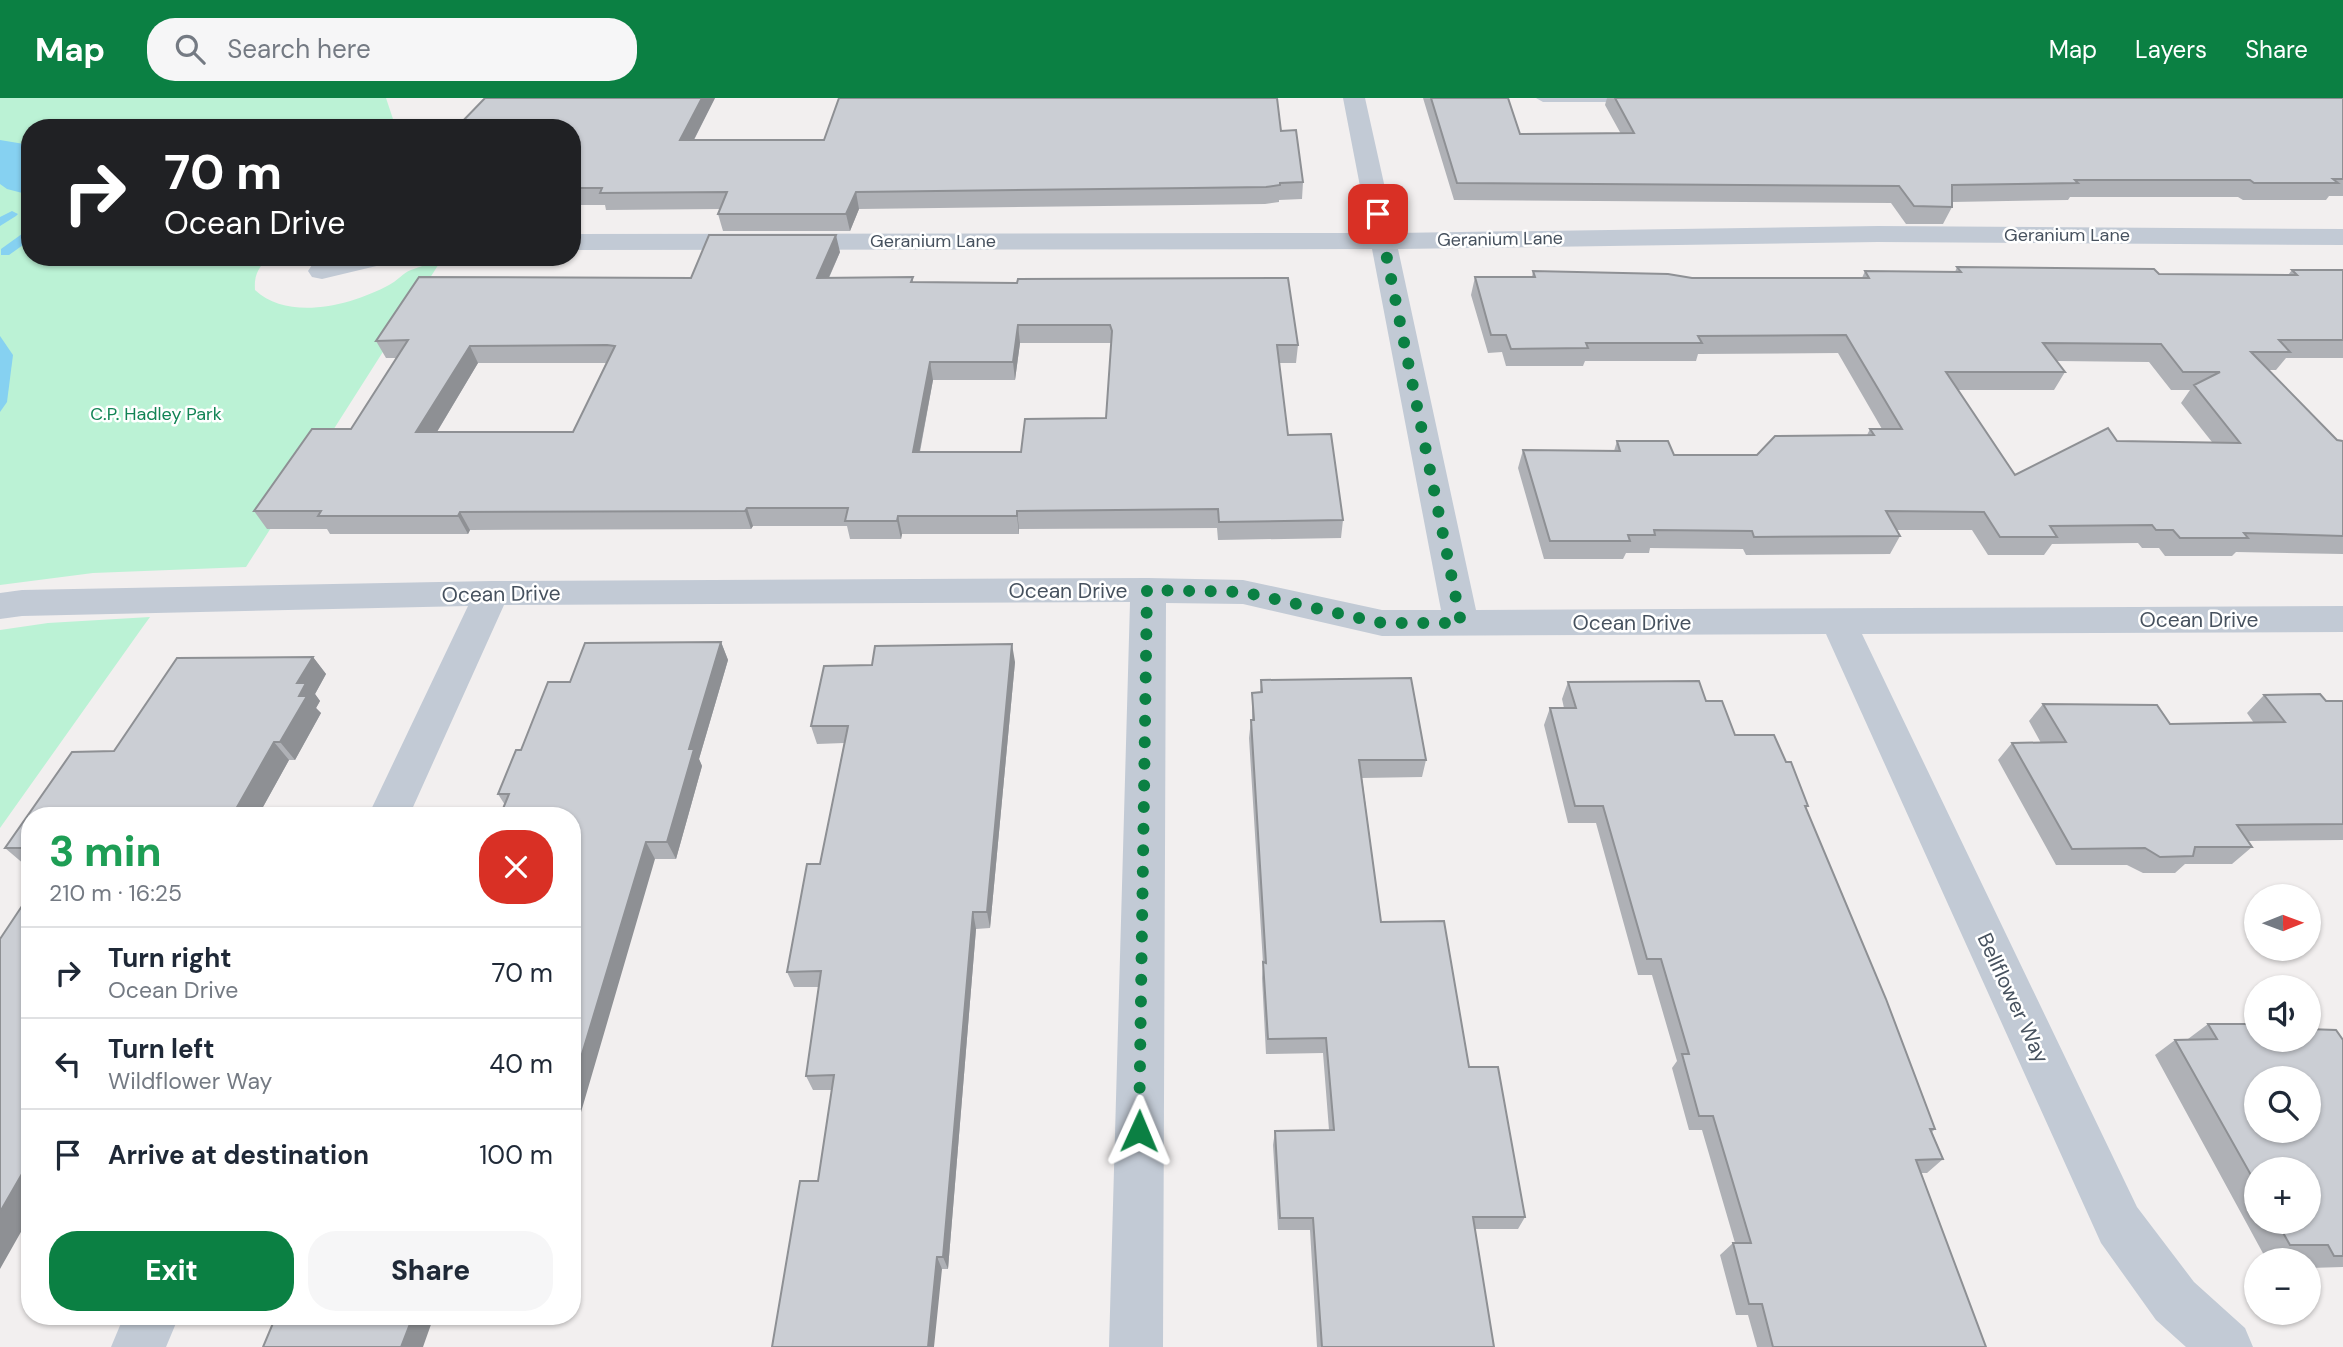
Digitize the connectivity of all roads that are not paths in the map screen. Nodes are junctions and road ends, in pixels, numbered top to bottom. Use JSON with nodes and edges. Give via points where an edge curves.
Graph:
{"nodes":[{"id":1,"x":1354,"y":98,"type":"edge"},
{"id":2,"x":1543,"y":98,"type":"edge"},
{"id":3,"x":1690,"y":98,"type":"edge"},
{"id":4,"x":2343,"y":237,"type":"edge"},
{"id":5,"x":1383,"y":241,"type":"junction"},
{"id":6,"x":581,"y":242,"type":"edge"},
{"id":7,"x":343,"y":266,"type":"edge"},
{"id":8,"x":322,"y":271,"type":"dead end"},
{"id":9,"x":1147,"y":590,"type":"junction"},
{"id":10,"x":492,"y":593,"type":"junction"},
{"id":11,"x":0,"y":606,"type":"edge"},
{"id":12,"x":2343,"y":619,"type":"edge"},
{"id":13,"x":1461,"y":623,"type":"junction"},
{"id":14,"x":1839,"y":623,"type":"junction"},
{"id":15,"x":391,"y":807,"type":"edge"},
{"id":16,"x":148,"y":1325,"type":"edge"},
{"id":17,"x":138,"y":1347,"type":"edge"},
{"id":18,"x":1136,"y":1347,"type":"edge"},
{"id":19,"x":2226,"y":1347,"type":"edge"}],
"edges":[{"from":1,"to":5,"type":"street"},
{"from":2,"to":3,"type":"lane"},
{"from":4,"to":5,"type":"street","name":"Geranium Lane","via":[[1878,234]]},
{"from":5,"to":6,"type":"street","name":"Geranium Lane"},
{"from":5,"to":13,"type":"street"},
{"from":7,"to":8,"type":"street"},
{"from":9,"to":10,"type":"street","name":"Ocean Drive"},
{"from":9,"to":13,"type":"street","name":"Ocean Drive","via":[[1243,592],[1382,623]]},
{"from":9,"to":18,"type":"street"},
{"from":10,"to":11,"type":"street","name":"Ocean Drive"},
{"from":10,"to":15,"type":"street"},
{"from":12,"to":14,"type":"street","name":"Ocean Drive"},
{"from":13,"to":14,"type":"street","name":"Ocean Drive"},
{"from":14,"to":19,"type":"street","name":"Bellflower Way","via":[[2119,1225],[2175,1301]]},
{"from":16,"to":17,"type":"street"}]}
